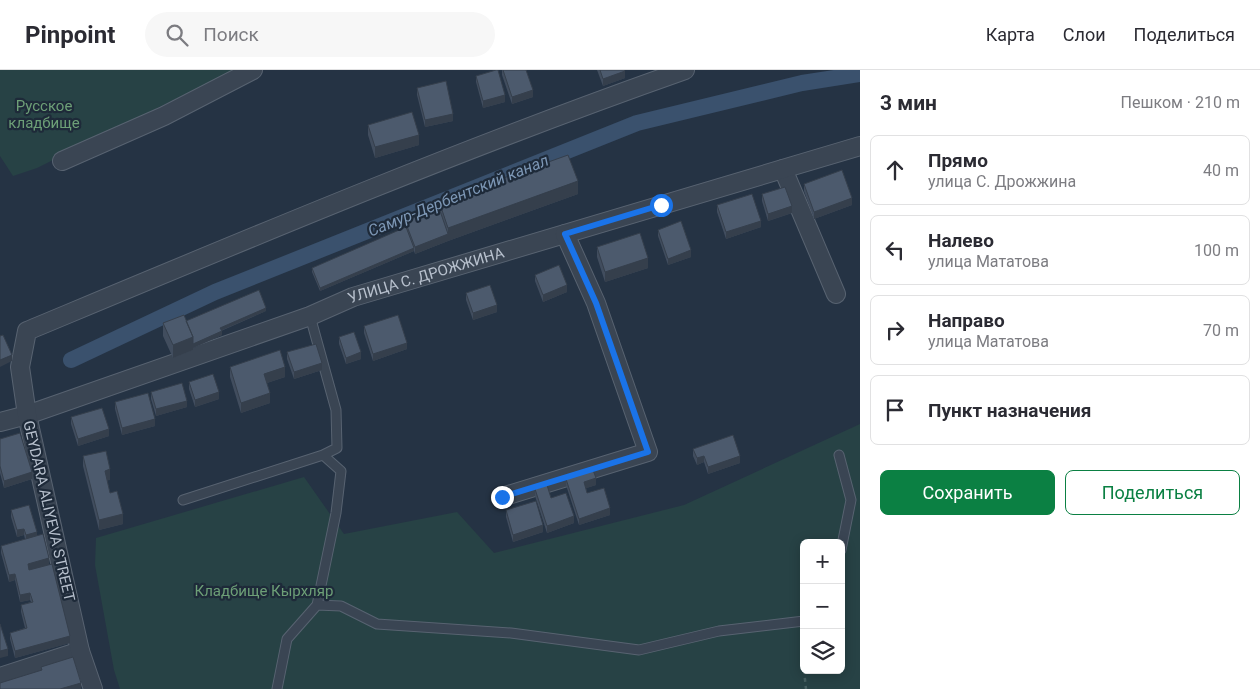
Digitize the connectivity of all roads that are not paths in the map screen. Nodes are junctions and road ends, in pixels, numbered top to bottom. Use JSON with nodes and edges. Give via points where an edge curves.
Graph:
{"nodes":[{"id":1,"x":253,"y":70,"type":"edge"},
{"id":2,"x":685,"y":70,"type":"edge"},
{"id":3,"x":860,"y":146,"type":"edge"},
{"id":4,"x":62,"y":161,"type":"dead end"},
{"id":5,"x":783,"y":169,"type":"junction"},
{"id":6,"x":565,"y":234,"type":"junction"},
{"id":7,"x":836,"y":294,"type":"dead end"},
{"id":8,"x":310,"y":316,"type":"junction"},
{"id":9,"x":27,"y":415,"type":"junction"},
{"id":10,"x":0,"y":422,"type":"edge"},
{"id":11,"x":323,"y":455,"type":"junction"},
{"id":12,"x":839,"y":455,"type":"dead end"},
{"id":13,"x":502,"y":497,"type":"dead end"},
{"id":14,"x":183,"y":500,"type":"dead end"},
{"id":15,"x":843,"y":539,"type":"edge"},
{"id":16,"x":317,"y":605,"type":"junction"},
{"id":17,"x":800,"y":621,"type":"edge"},
{"id":18,"x":80,"y":651,"type":"junction"},
{"id":19,"x":0,"y":677,"type":"edge"},
{"id":20,"x":93,"y":689,"type":"edge"},
{"id":21,"x":278,"y":689,"type":"edge"}],
"edges":[{"from":1,"to":4,"type":"street","via":[[164,116]]},
{"from":2,"to":9,"type":"street","name":"GEYDARA ALIYEVA STREET","via":[[409,174],[27,331],[20,367]]},
{"from":3,"to":5,"type":"street","name":"УЛИЦА С. ДРОЖЖИНА"},
{"from":5,"to":6,"type":"street","name":"УЛИЦА С. ДРОЖЖИНА"},
{"from":5,"to":7,"type":"street"},
{"from":6,"to":8,"type":"street","name":"УЛИЦА С. ДРОЖЖИНА","via":[[353,297]]},
{"from":6,"to":13,"type":"street","via":[[596,303],[648,452]]},
{"from":8,"to":9,"type":"street","name":"УЛИЦА С. ДРОЖЖИНА"},
{"from":8,"to":11,"type":"lane","via":[[336,410],[337,448]]},
{"from":9,"to":10,"type":"street","name":"УЛИЦА С. ДРОЖЖИНА"},
{"from":9,"to":18,"type":"street","name":"GEYDARA ALIYEVA STREET"},
{"from":11,"to":14,"type":"lane"},
{"from":11,"to":16,"type":"lane","via":[[341,471]]},
{"from":12,"to":15,"type":"lane","via":[[851,500]]},
{"from":16,"to":17,"type":"lane","via":[[342,606],[377,624],[511,633],[639,650],[718,631]]},
{"from":16,"to":21,"type":"lane","via":[[287,639]]},
{"from":18,"to":19,"type":"street"},
{"from":18,"to":20,"type":"street","name":"GEYDARA ALIYEVA STREET"}]}
